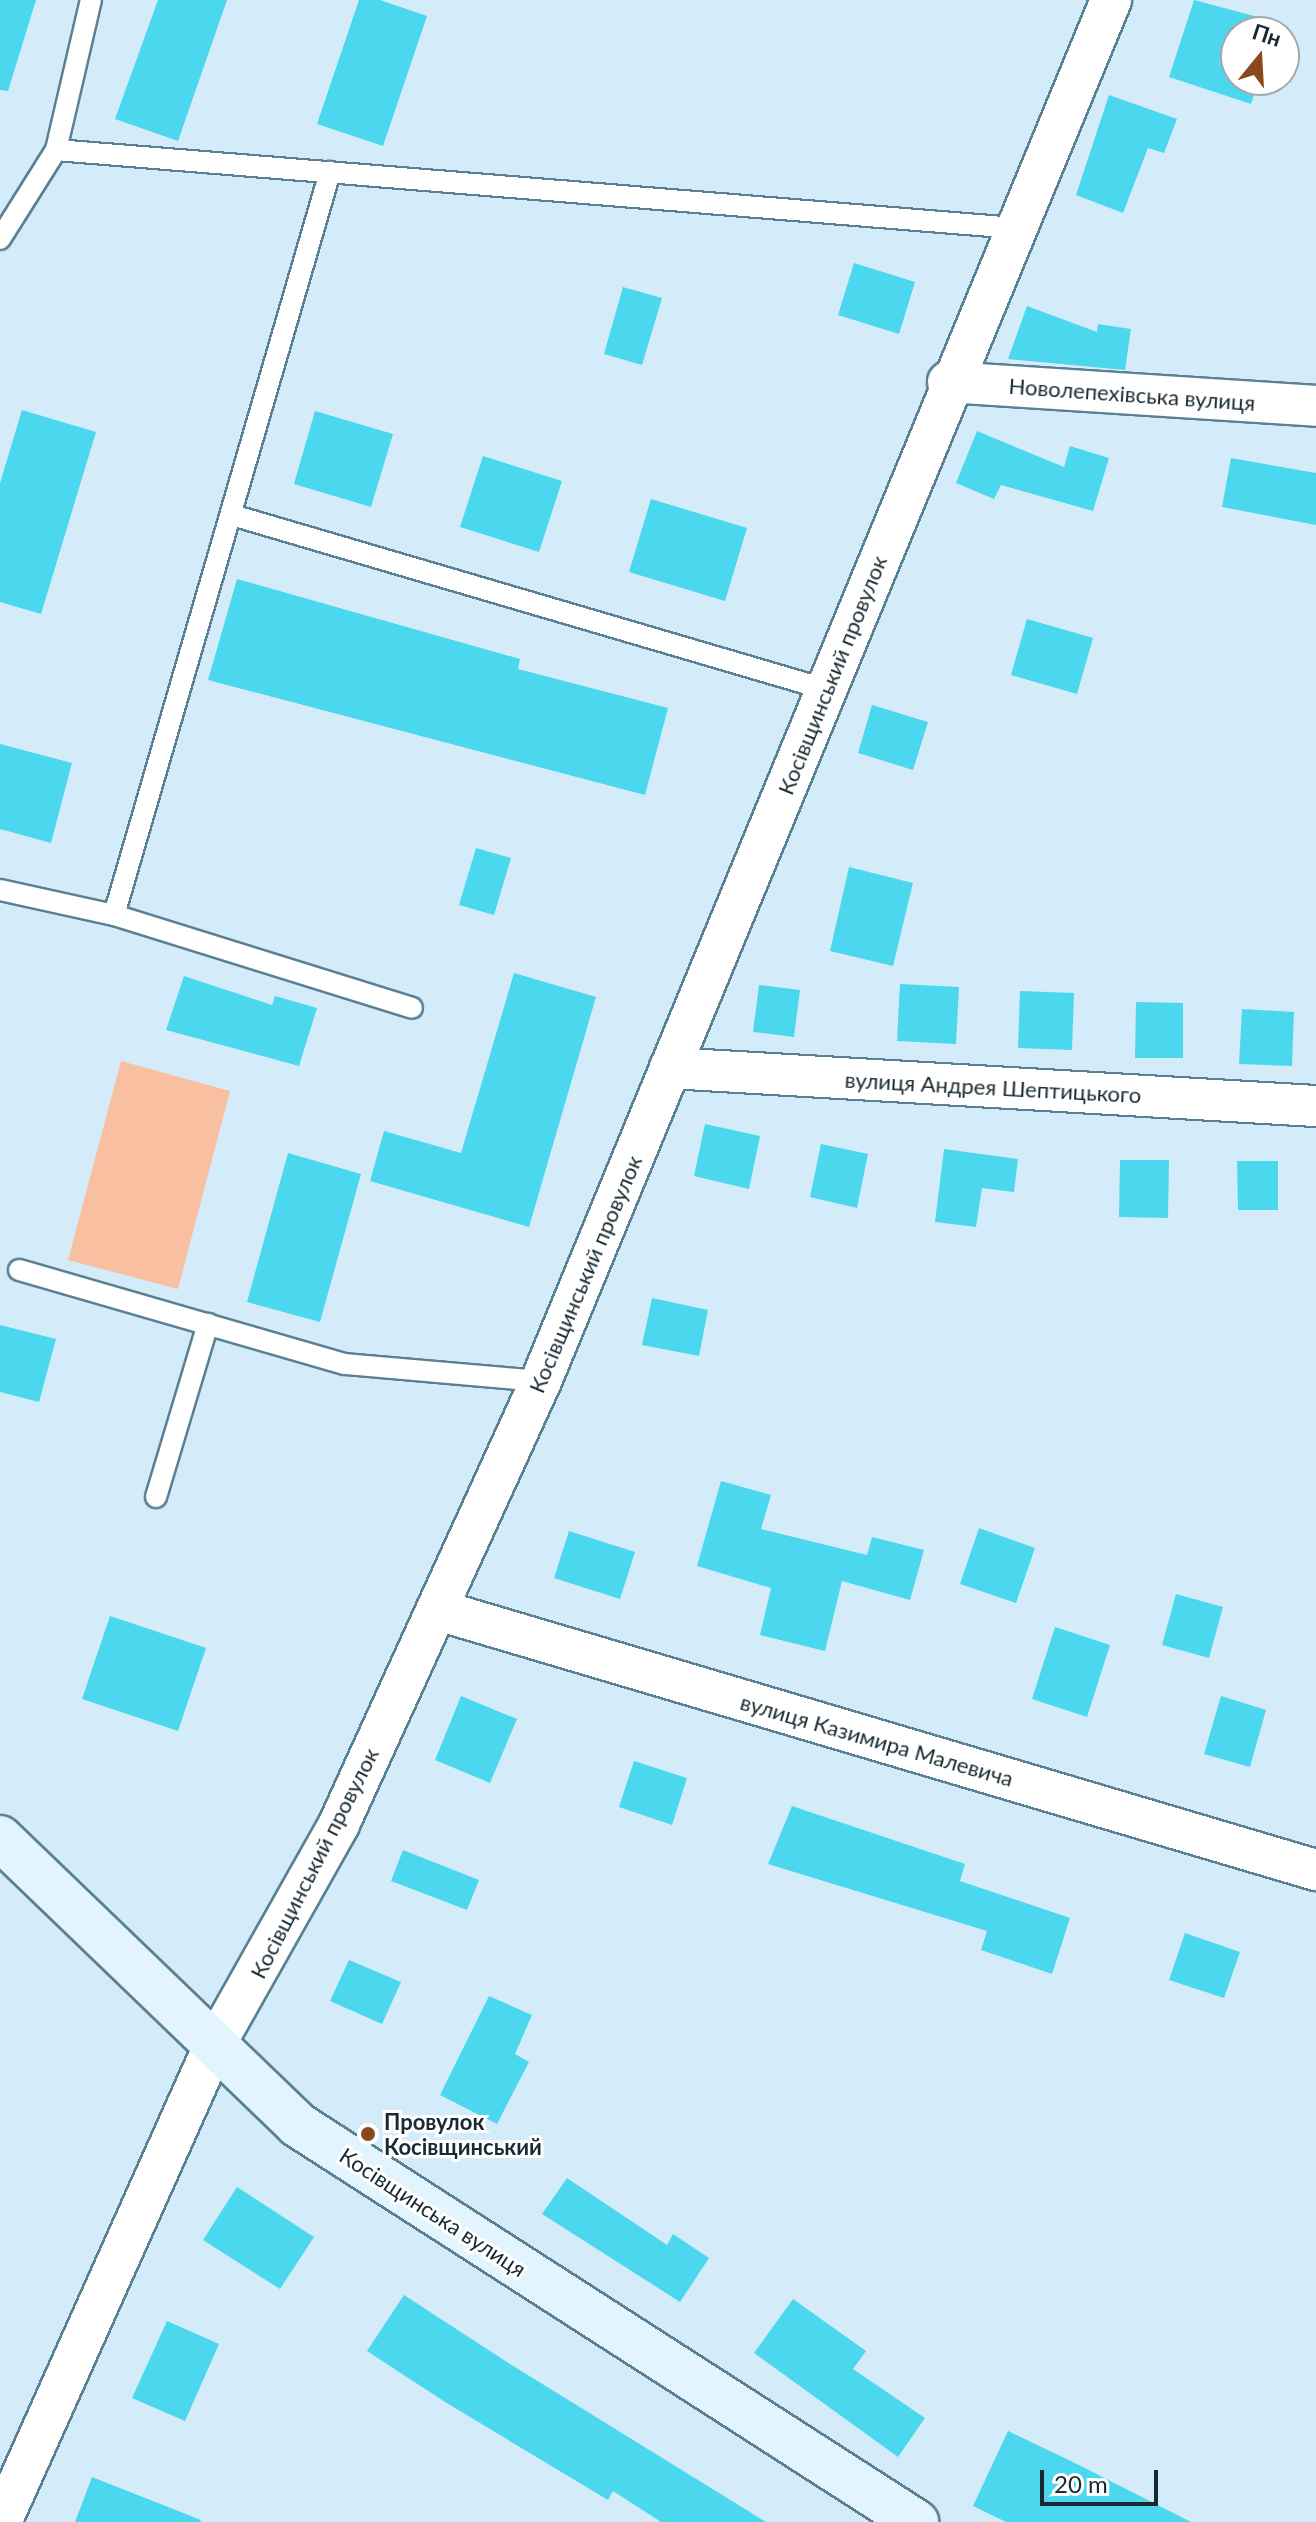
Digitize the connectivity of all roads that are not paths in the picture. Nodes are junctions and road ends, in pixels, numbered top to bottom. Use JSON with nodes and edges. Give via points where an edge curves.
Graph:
{"nodes":[{"id":1,"x":91,"y":0,"type":"edge"},
{"id":2,"x":1111,"y":0,"type":"edge"},
{"id":3,"x":56,"y":150,"type":"junction"},
{"id":4,"x":330,"y":172,"type":"junction"},
{"id":5,"x":1014,"y":228,"type":"junction"},
{"id":6,"x":0,"y":239,"type":"edge"},
{"id":7,"x":948,"y":382,"type":"junction"},
{"id":8,"x":1316,"y":406,"type":"edge"},
{"id":9,"x":232,"y":515,"type":"junction"},
{"id":10,"x":828,"y":690,"type":"junction"},
{"id":11,"x":0,"y":890,"type":"edge"},
{"id":12,"x":114,"y":915,"type":"junction"},
{"id":13,"x":412,"y":1008,"type":"dead end"},
{"id":14,"x":670,"y":1068,"type":"junction"},
{"id":15,"x":1316,"y":1106,"type":"edge"},
{"id":16,"x":19,"y":1270,"type":"dead end"},
{"id":17,"x":208,"y":1324,"type":"junction"},
{"id":18,"x":541,"y":1381,"type":"junction"},
{"id":19,"x":156,"y":1497,"type":"dead end"},
{"id":20,"x":438,"y":1610,"type":"junction"},
{"id":21,"x":0,"y":1838,"type":"edge"},
{"id":22,"x":1316,"y":1870,"type":"edge"},
{"id":23,"x":213,"y":2048,"type":"junction"},
{"id":24,"x":1,"y":2522,"type":"edge"},
{"id":25,"x":916,"y":2522,"type":"edge"}],
"edges":[{"from":1,"to":3,"type":"lane"},
{"from":2,"to":5,"type":"street","name":"Косівщинський провулок"},
{"from":3,"to":4,"type":"lane"},
{"from":3,"to":6,"type":"lane"},
{"from":4,"to":5,"type":"lane"},
{"from":4,"to":9,"type":"lane"},
{"from":5,"to":7,"type":"street","name":"Косівщинський провулок"},
{"from":7,"to":8,"type":"street","name":"Новолепехівська вулиця"},
{"from":7,"to":10,"type":"street","name":"Косівщинський провулок"},
{"from":9,"to":10,"type":"lane"},
{"from":9,"to":12,"type":"lane"},
{"from":10,"to":14,"type":"street","name":"Косівщинський провулок"},
{"from":11,"to":12,"type":"lane"},
{"from":12,"to":13,"type":"lane"},
{"from":14,"to":15,"type":"street","name":"вулиця Андрея Шептицького"},
{"from":14,"to":18,"type":"street","name":"Косівщинський провулок"},
{"from":16,"to":17,"type":"lane"},
{"from":17,"to":18,"type":"lane","via":[[345,1364]]},
{"from":17,"to":19,"type":"lane"},
{"from":18,"to":20,"type":"street","name":"Косівщинський провулок"},
{"from":20,"to":22,"type":"street","name":"вулиця Казимира Малевича"},
{"from":20,"to":23,"type":"street","name":"Косівщинський провулок","via":[[339,1824]]},
{"from":21,"to":23,"type":"street","name":"Косівщинська вулиця"},
{"from":23,"to":24,"type":"street","name":"Косівщинський провулок"},
{"from":23,"to":25,"type":"street","name":"Косівщинська вулиця","via":[[298,2125]]}]}
